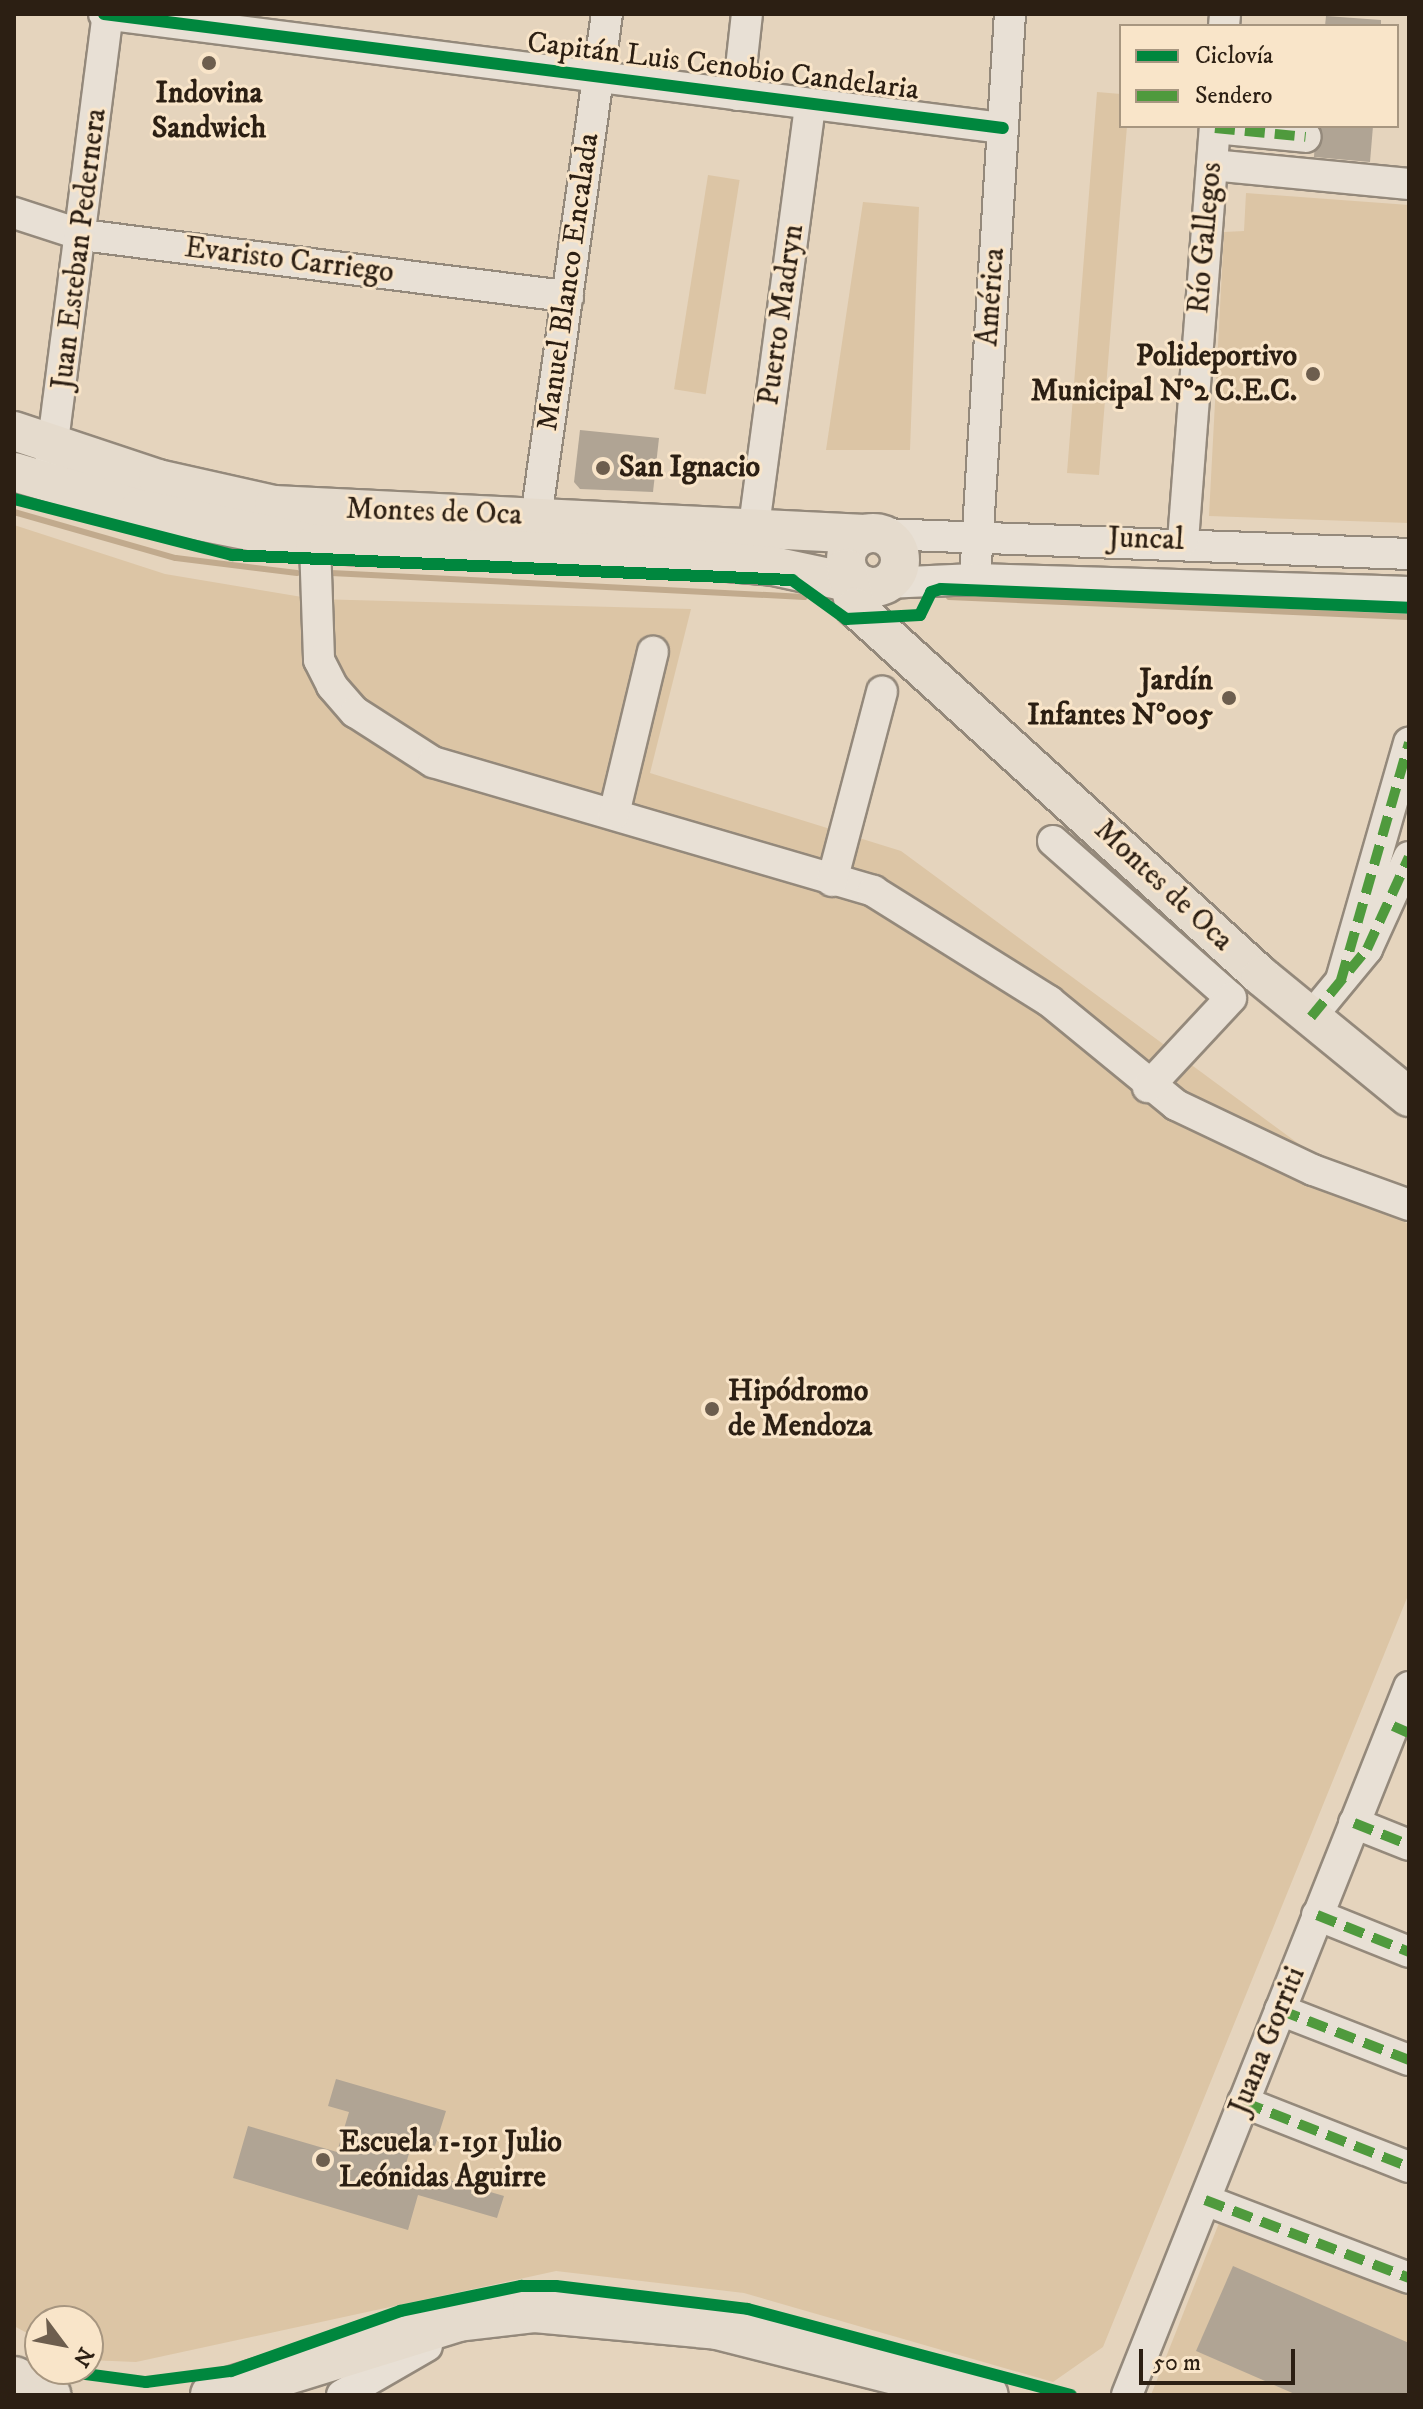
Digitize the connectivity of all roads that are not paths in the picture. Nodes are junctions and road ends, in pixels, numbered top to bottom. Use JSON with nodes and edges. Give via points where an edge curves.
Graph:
{"nodes":[{"id":1,"x":107,"y":14,"type":"edge"},
{"id":2,"x":607,"y":14,"type":"edge"},
{"id":3,"x":747,"y":14,"type":"edge"},
{"id":4,"x":1010,"y":14,"type":"edge"},
{"id":5,"x":598,"y":78,"type":"junction"},
{"id":6,"x":738,"y":95,"type":"junction"},
{"id":7,"x":810,"y":105,"type":"junction"},
{"id":8,"x":1003,"y":128,"type":"junction"},
{"id":9,"x":1215,"y":128,"type":"edge"},
{"id":10,"x":1224,"y":128,"type":"edge"},
{"id":11,"x":1306,"y":137,"type":"dead end"},
{"id":12,"x":1212,"y":165,"type":"junction"},
{"id":13,"x":1409,"y":184,"type":"edge"},
{"id":14,"x":14,"y":213,"type":"edge"},
{"id":15,"x":82,"y":235,"type":"junction"},
{"id":16,"x":568,"y":296,"type":"junction"},
{"id":17,"x":14,"y":431,"type":"edge"},
{"id":18,"x":57,"y":444,"type":"junction"},
{"id":19,"x":29,"y":477,"type":"edge"},
{"id":20,"x":754,"y":526,"type":"junction"},
{"id":21,"x":534,"y":533,"type":"junction"},
{"id":22,"x":975,"y":535,"type":"junction"},
{"id":23,"x":1183,"y":541,"type":"junction"},
{"id":24,"x":315,"y":544,"type":"junction"},
{"id":25,"x":1409,"y":554,"type":"edge"},
{"id":26,"x":875,"y":567,"type":"junction"},
{"id":27,"x":975,"y":579,"type":"junction"},
{"id":28,"x":1407,"y":596,"type":"edge"},
{"id":29,"x":653,"y":652,"type":"dead end"},
{"id":30,"x":926,"y":665,"type":"junction"},
{"id":31,"x":882,"y":692,"type":"dead end"},
{"id":32,"x":1409,"y":743,"type":"edge"},
{"id":33,"x":614,"y":814,"type":"junction"},
{"id":34,"x":1053,"y":841,"type":"dead end"},
{"id":35,"x":1409,"y":857,"type":"edge"},
{"id":36,"x":832,"y":881,"type":"junction"},
{"id":37,"x":1341,"y":980,"type":"junction"},
{"id":38,"x":1311,"y":1017,"type":"junction"},
{"id":39,"x":1148,"y":1087,"type":"junction"},
{"id":40,"x":1409,"y":1097,"type":"edge"},
{"id":41,"x":1409,"y":1205,"type":"edge"},
{"id":42,"x":1409,"y":1687,"type":"edge"},
{"id":43,"x":1401,"y":1730,"type":"edge"},
{"id":44,"x":1354,"y":1823,"type":"junction"},
{"id":45,"x":1409,"y":1845,"type":"edge"},
{"id":46,"x":1317,"y":1915,"type":"junction"},
{"id":47,"x":1409,"y":1952,"type":"edge"},
{"id":48,"x":1280,"y":2010,"type":"junction"},
{"id":49,"x":1409,"y":2060,"type":"edge"},
{"id":50,"x":1243,"y":2102,"type":"junction"},
{"id":51,"x":1409,"y":2167,"type":"edge"},
{"id":52,"x":1205,"y":2200,"type":"junction"},
{"id":53,"x":1409,"y":2278,"type":"edge"},
{"id":54,"x":535,"y":2310,"type":"junction"},
{"id":55,"x":14,"y":2379,"type":"edge"},
{"id":56,"x":48,"y":2395,"type":"edge"},
{"id":57,"x":213,"y":2395,"type":"edge"},
{"id":58,"x":342,"y":2395,"type":"edge"},
{"id":59,"x":986,"y":2395,"type":"edge"},
{"id":60,"x":1127,"y":2395,"type":"edge"}],
"edges":[{"from":1,"to":5,"type":"street","name":"Capitán Luis Cenobio Candelaria"},
{"from":1,"to":15,"type":"street","name":"Juan Esteban Pedernera"},
{"from":2,"to":5,"type":"street","name":"Manuel Blanco Encalada"},
{"from":3,"to":6,"type":"street"},
{"from":4,"to":8,"type":"street","name":"América"},
{"from":5,"to":6,"type":"street","name":"Capitán Luis Cenobio Candelaria"},
{"from":5,"to":16,"type":"street","name":"Manuel Blanco Encalada"},
{"from":6,"to":7,"type":"street","name":"Capitán Luis Cenobio Candelaria"},
{"from":7,"to":8,"type":"street","name":"Capitán Luis Cenobio Candelaria"},
{"from":7,"to":20,"type":"street","name":"Puerto Madryn"},
{"from":8,"to":22,"type":"street","name":"América"},
{"from":9,"to":12,"type":"street","name":"Río Gallegos"},
{"from":10,"to":11,"type":"street"},
{"from":12,"to":13,"type":"street"},
{"from":12,"to":23,"type":"street","name":"Río Gallegos"},
{"from":14,"to":15,"type":"street","name":"Evaristo Carriego"},
{"from":15,"to":16,"type":"street","name":"Evaristo Carriego"},
{"from":15,"to":18,"type":"street","name":"Juan Esteban Pedernera"},
{"from":16,"to":21,"type":"street","name":"Manuel Blanco Encalada"},
{"from":17,"to":18,"type":"main road","name":"Montes de Oca"},
{"from":18,"to":19,"type":"street","name":"Juan Esteban Pedernera"},
{"from":18,"to":21,"type":"main road","name":"Montes de Oca","via":[[187,487],[274,505]]},
{"from":19,"to":24,"type":"main road","name":"Montes de Oca","via":[[223,529]]},
{"from":20,"to":21,"type":"main road","name":"Montes de Oca"},
{"from":20,"to":26,"type":"main road","name":"Montes de Oca"},
{"from":21,"to":24,"type":"main road","name":"Montes de Oca"},
{"from":21,"to":26,"type":"main road","name":"Montes de Oca","via":[[759,565]]},
{"from":22,"to":23,"type":"street","name":"Juncal"},
{"from":22,"to":26,"type":"street","name":"Juncal"},
{"from":22,"to":27,"type":"street","name":"América"},
{"from":23,"to":25,"type":"street","name":"Juncal"},
{"from":24,"to":33,"type":"street","via":[[319,660],[355,712],[433,762]]},
{"from":26,"to":27,"type":"street","name":"Juncal"},
{"from":26,"to":30,"type":"main road","name":"Montes de Oca"},
{"from":26,"to":30,"type":"main road","name":"Montes de Oca","via":[[855,607]]},
{"from":27,"to":28,"type":"street","name":"Juncal"},
{"from":29,"to":33,"type":"street"},
{"from":30,"to":38,"type":"main road","name":"Montes de Oca"},
{"from":31,"to":36,"type":"street"},
{"from":32,"to":37,"type":"street"},
{"from":33,"to":36,"type":"street"},
{"from":34,"to":39,"type":"street","via":[[1231,998]]},
{"from":35,"to":37,"type":"street","via":[[1367,949]]},
{"from":36,"to":39,"type":"street","via":[[873,891],[1049,1001]]},
{"from":37,"to":38,"type":"street"},
{"from":38,"to":40,"type":"main road","name":"Montes de Oca"},
{"from":39,"to":41,"type":"street","via":[[1313,1170]]},
{"from":42,"to":43,"type":"street","name":"Juana Gorriti"},
{"from":43,"to":44,"type":"street","name":"Juana Gorriti"},
{"from":44,"to":45,"type":"street"},
{"from":44,"to":46,"type":"street","name":"Juana Gorriti"},
{"from":46,"to":47,"type":"street"},
{"from":46,"to":48,"type":"street","name":"Juana Gorriti"},
{"from":48,"to":49,"type":"street"},
{"from":48,"to":50,"type":"street","name":"Juana Gorriti"},
{"from":50,"to":51,"type":"street"},
{"from":50,"to":52,"type":"street","name":"Juana Gorriti"},
{"from":52,"to":53,"type":"street"},
{"from":52,"to":60,"type":"street","name":"Juana Gorriti"},
{"from":54,"to":57,"type":"highway","via":[[458,2319]]},
{"from":54,"to":58,"type":"street","via":[[405,2354]]},
{"from":54,"to":59,"type":"highway","via":[[730,2329]]},
{"from":55,"to":56,"type":"highway"}]}
